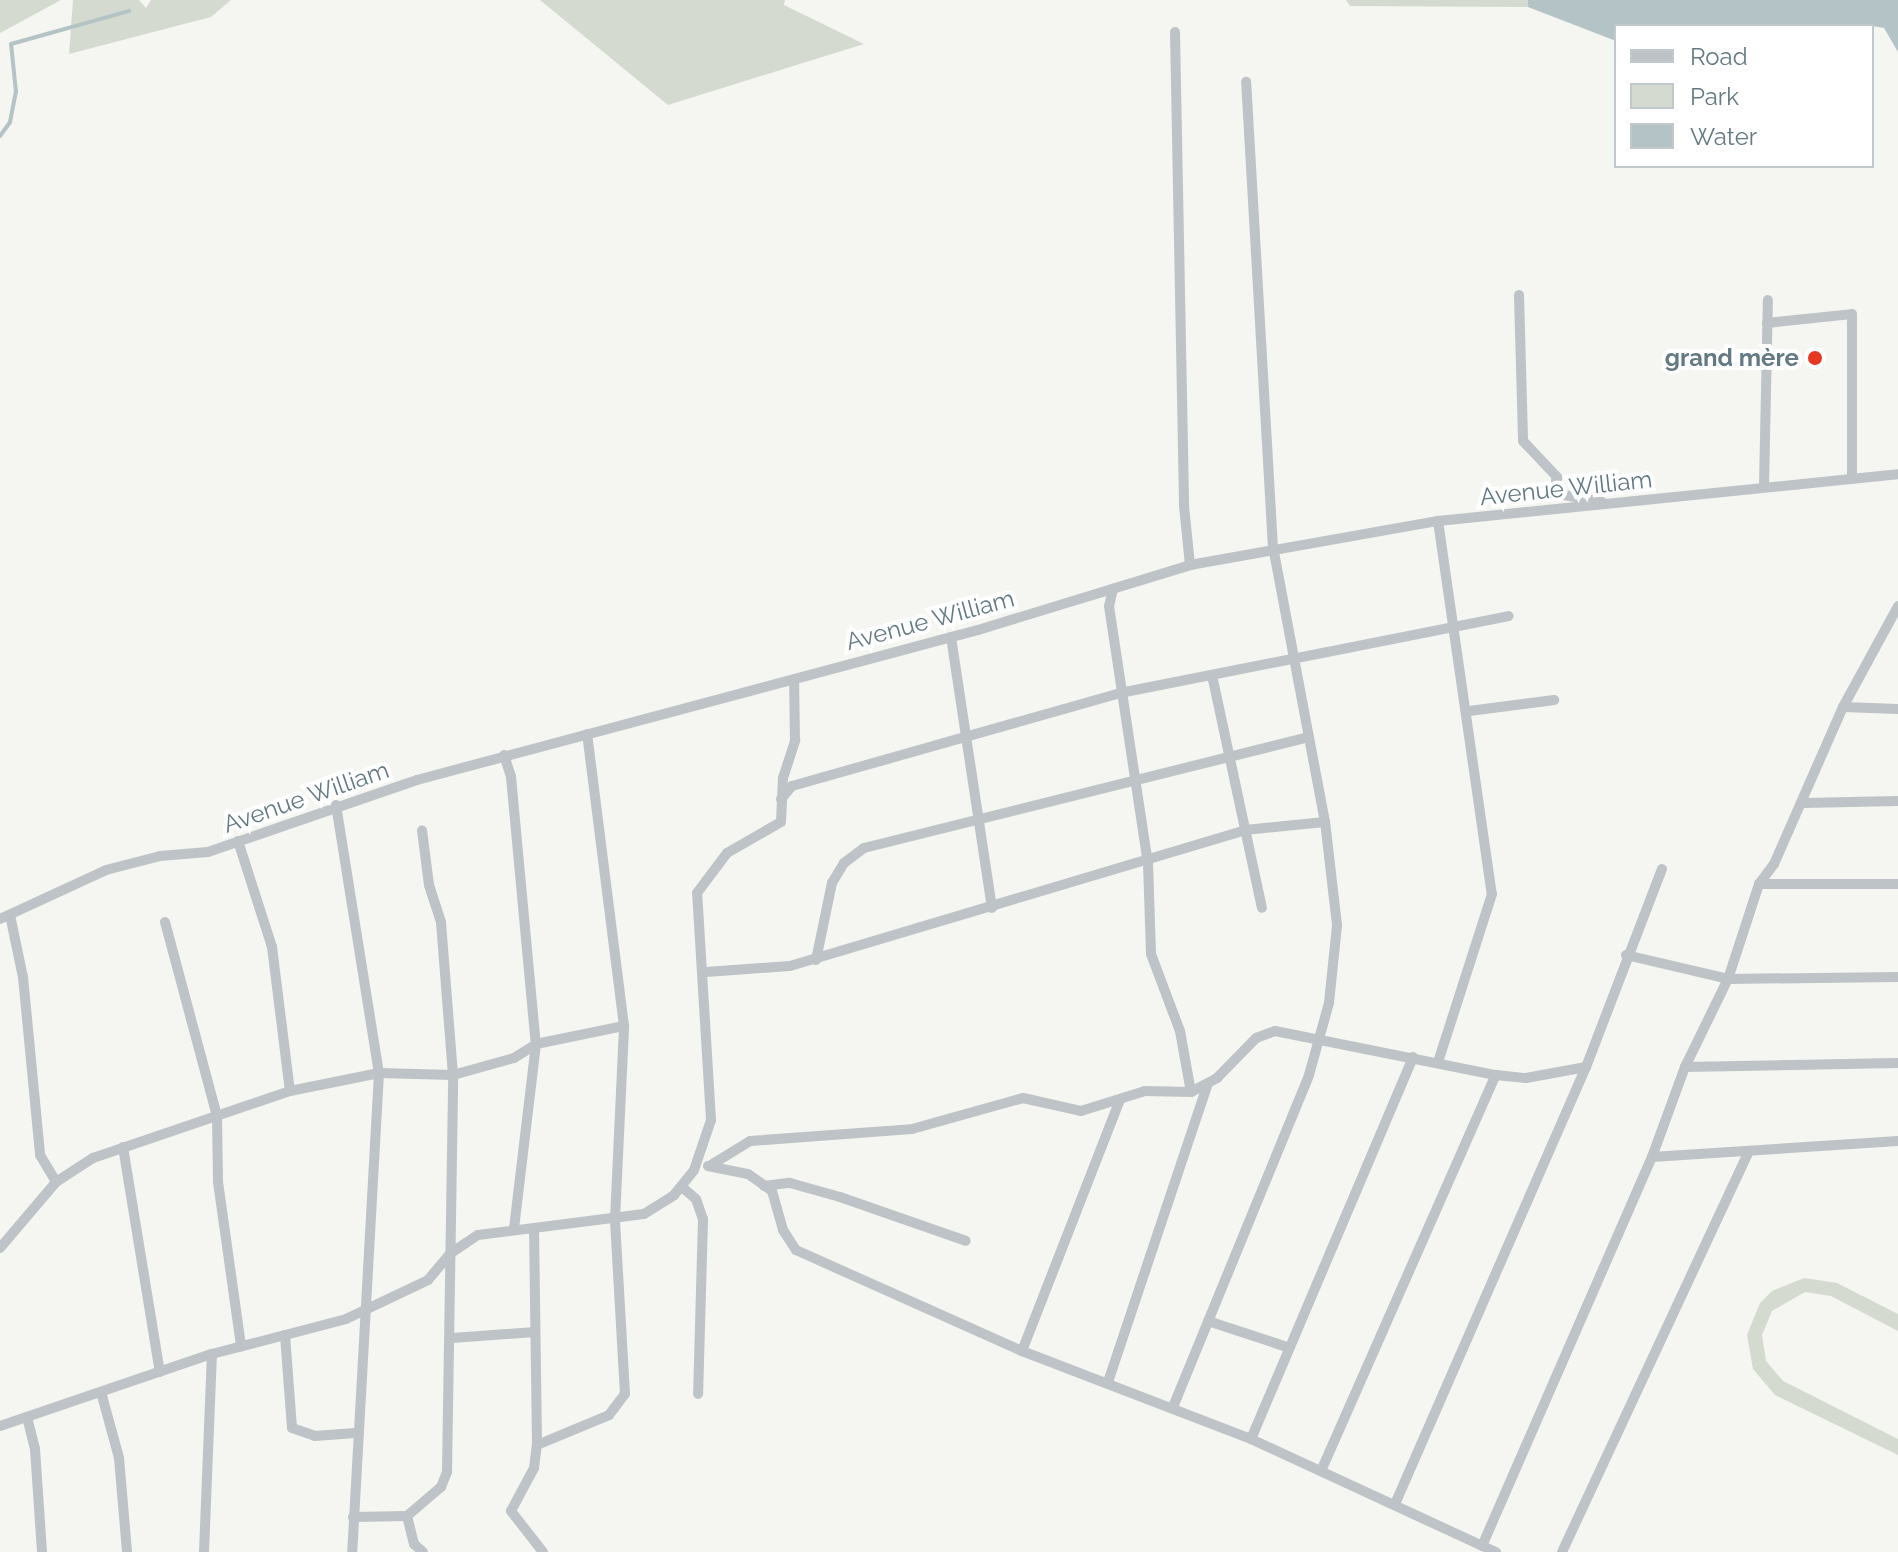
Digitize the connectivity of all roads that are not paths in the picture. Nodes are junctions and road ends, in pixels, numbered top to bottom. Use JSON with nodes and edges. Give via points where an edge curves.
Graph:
{"nodes":[{"id":1,"x":1175,"y":32,"type":"dead end"},
{"id":2,"x":1246,"y":82,"type":"dead end"},
{"id":3,"x":1519,"y":295,"type":"dead end"},
{"id":4,"x":1768,"y":300,"type":"dead end"},
{"id":5,"x":1767,"y":323,"type":"junction"},
{"id":6,"x":1898,"y":474,"type":"edge"},
{"id":7,"x":1852,"y":477,"type":"junction"},
{"id":8,"x":1764,"y":486,"type":"junction"},
{"id":9,"x":1610,"y":504,"type":"junction"},
{"id":10,"x":1438,"y":521,"type":"junction"},
{"id":11,"x":1273,"y":548,"type":"junction"},
{"id":12,"x":1190,"y":565,"type":"junction"},
{"id":13,"x":1113,"y":589,"type":"junction"},
{"id":14,"x":1898,"y":606,"type":"edge"},
{"id":15,"x":1509,"y":616,"type":"dead end"},
{"id":16,"x":1452,"y":625,"type":"junction"},
{"id":17,"x":951,"y":637,"type":"junction"},
{"id":18,"x":1295,"y":658,"type":"junction"},
{"id":19,"x":1212,"y":675,"type":"junction"},
{"id":20,"x":794,"y":679,"type":"junction"},
{"id":21,"x":1125,"y":692,"type":"junction"},
{"id":22,"x":1554,"y":700,"type":"dead end"},
{"id":23,"x":1843,"y":707,"type":"junction"},
{"id":24,"x":1898,"y":709,"type":"edge"},
{"id":25,"x":1469,"y":711,"type":"junction"},
{"id":26,"x":587,"y":734,"type":"junction"},
{"id":27,"x":966,"y":737,"type":"junction"},
{"id":28,"x":1308,"y":737,"type":"junction"},
{"id":29,"x":504,"y":755,"type":"junction"},
{"id":30,"x":1228,"y":758,"type":"junction"},
{"id":31,"x":1137,"y":781,"type":"junction"},
{"id":32,"x":780,"y":800,"type":"junction"},
{"id":33,"x":1898,"y":801,"type":"edge"},
{"id":34,"x":1803,"y":803,"type":"junction"},
{"id":35,"x":336,"y":805,"type":"junction"},
{"id":36,"x":976,"y":820,"type":"junction"},
{"id":37,"x":1325,"y":822,"type":"junction"},
{"id":38,"x":422,"y":830,"type":"dead end"},
{"id":39,"x":1245,"y":830,"type":"junction"},
{"id":40,"x":238,"y":841,"type":"junction"},
{"id":41,"x":1148,"y":863,"type":"junction"},
{"id":42,"x":1662,"y":869,"type":"dead end"},
{"id":43,"x":1759,"y":884,"type":"junction"},
{"id":44,"x":1898,"y":884,"type":"edge"},
{"id":45,"x":992,"y":908,"type":"junction"},
{"id":46,"x":1262,"y":908,"type":"dead end"},
{"id":47,"x":5,"y":917,"type":"edge"},
{"id":48,"x":165,"y":922,"type":"dead end"},
{"id":49,"x":1626,"y":955,"type":"junction"},
{"id":50,"x":816,"y":960,"type":"junction"},
{"id":51,"x":706,"y":972,"type":"junction"},
{"id":52,"x":1898,"y":977,"type":"edge"},
{"id":53,"x":1728,"y":979,"type":"junction"},
{"id":54,"x":624,"y":1026,"type":"junction"},
{"id":55,"x":1320,"y":1038,"type":"junction"},
{"id":56,"x":536,"y":1044,"type":"junction"},
{"id":57,"x":1413,"y":1057,"type":"junction"},
{"id":58,"x":1438,"y":1062,"type":"junction"},
{"id":59,"x":1898,"y":1063,"type":"edge"},
{"id":60,"x":1586,"y":1067,"type":"junction"},
{"id":61,"x":1685,"y":1067,"type":"junction"},
{"id":62,"x":379,"y":1073,"type":"junction"},
{"id":63,"x":453,"y":1075,"type":"junction"},
{"id":64,"x":1496,"y":1075,"type":"junction"},
{"id":65,"x":1207,"y":1086,"type":"junction"},
{"id":66,"x":290,"y":1091,"type":"junction"},
{"id":67,"x":1191,"y":1092,"type":"junction"},
{"id":68,"x":1119,"y":1102,"type":"junction"},
{"id":69,"x":217,"y":1116,"type":"junction"},
{"id":70,"x":1898,"y":1141,"type":"edge"},
{"id":71,"x":123,"y":1147,"type":"junction"},
{"id":72,"x":1748,"y":1154,"type":"junction"},
{"id":73,"x":1652,"y":1157,"type":"junction"},
{"id":74,"x":711,"y":1165,"type":"junction"},
{"id":75,"x":694,"y":1170,"type":"junction"},
{"id":76,"x":56,"y":1182,"type":"junction"},
{"id":77,"x":764,"y":1186,"type":"junction"},
{"id":78,"x":682,"y":1187,"type":"junction"},
{"id":79,"x":615,"y":1219,"type":"junction"},
{"id":80,"x":534,"y":1228,"type":"junction"},
{"id":81,"x":514,"y":1229,"type":"junction"},
{"id":82,"x":966,"y":1241,"type":"dead end"},
{"id":83,"x":0,"y":1248,"type":"edge"},
{"id":84,"x":451,"y":1253,"type":"junction"},
{"id":85,"x":364,"y":1311,"type":"junction"},
{"id":86,"x":1208,"y":1321,"type":"junction"},
{"id":87,"x":535,"y":1332,"type":"junction"},
{"id":88,"x":285,"y":1335,"type":"junction"},
{"id":89,"x":452,"y":1338,"type":"junction"},
{"id":90,"x":241,"y":1346,"type":"junction"},
{"id":91,"x":1287,"y":1347,"type":"junction"},
{"id":92,"x":1022,"y":1351,"type":"junction"},
{"id":93,"x":212,"y":1354,"type":"junction"},
{"id":94,"x":160,"y":1372,"type":"junction"},
{"id":95,"x":1108,"y":1382,"type":"junction"},
{"id":96,"x":101,"y":1392,"type":"junction"},
{"id":97,"x":698,"y":1394,"type":"dead end"},
{"id":98,"x":1173,"y":1407,"type":"junction"},
{"id":99,"x":27,"y":1417,"type":"junction"},
{"id":100,"x":0,"y":1426,"type":"edge"},
{"id":101,"x":355,"y":1433,"type":"junction"},
{"id":102,"x":1251,"y":1439,"type":"junction"},
{"id":103,"x":537,"y":1445,"type":"junction"},
{"id":104,"x":1321,"y":1471,"type":"junction"},
{"id":105,"x":1395,"y":1504,"type":"junction"},
{"id":106,"x":407,"y":1516,"type":"junction"},
{"id":107,"x":353,"y":1517,"type":"junction"},
{"id":108,"x":412,"y":1538,"type":"junction"},
{"id":109,"x":1482,"y":1546,"type":"junction"},
{"id":110,"x":42,"y":1552,"type":"edge"},
{"id":111,"x":127,"y":1552,"type":"edge"},
{"id":112,"x":205,"y":1552,"type":"edge"},
{"id":113,"x":352,"y":1552,"type":"edge"},
{"id":114,"x":406,"y":1552,"type":"edge"},
{"id":115,"x":423,"y":1552,"type":"edge"},
{"id":116,"x":543,"y":1552,"type":"edge"},
{"id":117,"x":1496,"y":1552,"type":"edge"},
{"id":118,"x":1562,"y":1552,"type":"edge"}],
"edges":[{"from":1,"to":12,"type":"street","via":[[1184,506]]},
{"from":2,"to":11,"type":"street"},
{"from":3,"to":9,"type":"street","via":[[1523,441],[1557,477],[1553,493]]},
{"from":4,"to":5,"type":"street"},
{"from":5,"to":7,"type":"street","via":[[1852,314]]},
{"from":5,"to":8,"type":"street"},
{"from":6,"to":7,"type":"street","name":"Avenue William"},
{"from":7,"to":8,"type":"street","name":"Avenue William"},
{"from":8,"to":9,"type":"street","name":"Avenue William"},
{"from":9,"to":10,"type":"street","name":"Avenue William"},
{"from":10,"to":11,"type":"street","name":"Avenue William"},
{"from":10,"to":16,"type":"street"},
{"from":11,"to":12,"type":"street","name":"Avenue William"},
{"from":11,"to":18,"type":"street"},
{"from":12,"to":13,"type":"street","name":"Avenue William"},
{"from":13,"to":17,"type":"street","name":"Avenue William"},
{"from":13,"to":21,"type":"street","via":[[1109,606]]},
{"from":14,"to":23,"type":"street"},
{"from":15,"to":16,"type":"street"},
{"from":16,"to":18,"type":"street"},
{"from":16,"to":25,"type":"street"},
{"from":17,"to":20,"type":"street","name":"Avenue William"},
{"from":17,"to":27,"type":"street"},
{"from":18,"to":19,"type":"street"},
{"from":18,"to":28,"type":"street"},
{"from":19,"to":21,"type":"street"},
{"from":19,"to":30,"type":"street"},
{"from":20,"to":26,"type":"street","name":"Avenue William"},
{"from":20,"to":32,"type":"street","via":[[795,740]]},
{"from":21,"to":27,"type":"street"},
{"from":21,"to":31,"type":"street"},
{"from":22,"to":25,"type":"street"},
{"from":23,"to":24,"type":"street"},
{"from":23,"to":34,"type":"street"},
{"from":25,"to":58,"type":"street","via":[[1492,894]]},
{"from":26,"to":29,"type":"street","name":"Avenue William"},
{"from":26,"to":54,"type":"street"},
{"from":27,"to":32,"type":"street","via":[[792,786]]},
{"from":27,"to":36,"type":"street"},
{"from":28,"to":30,"type":"street"},
{"from":28,"to":37,"type":"street"},
{"from":29,"to":35,"type":"street","name":"Avenue William"},
{"from":29,"to":56,"type":"street"},
{"from":30,"to":31,"type":"street"},
{"from":30,"to":39,"type":"street"},
{"from":31,"to":36,"type":"street"},
{"from":31,"to":41,"type":"street"},
{"from":32,"to":51,"type":"street","via":[[778,826],[744,839],[727,853],[697,893]]},
{"from":33,"to":34,"type":"street"},
{"from":34,"to":43,"type":"street"},
{"from":35,"to":40,"type":"street","name":"Avenue William"},
{"from":35,"to":62,"type":"street"},
{"from":36,"to":45,"type":"street"},
{"from":36,"to":50,"type":"street","via":[[864,848],[844,863],[832,883]]},
{"from":37,"to":39,"type":"street"},
{"from":37,"to":55,"type":"street","via":[[1337,925],[1335,970]]},
{"from":38,"to":63,"type":"street","via":[[429,885],[441,922]]},
{"from":39,"to":41,"type":"street"},
{"from":39,"to":46,"type":"street"},
{"from":40,"to":47,"type":"street","name":"Avenue William","via":[[208,852],[160,856],[106,870]]},
{"from":40,"to":66,"type":"street","via":[[272,947]]},
{"from":41,"to":45,"type":"street"},
{"from":41,"to":67,"type":"street","via":[[1151,954],[1180,1031]]},
{"from":42,"to":49,"type":"street"},
{"from":43,"to":44,"type":"street"},
{"from":43,"to":53,"type":"street"},
{"from":45,"to":50,"type":"street"},
{"from":47,"to":76,"type":"street","via":[[23,977],[40,1155]]},
{"from":48,"to":69,"type":"street"},
{"from":49,"to":53,"type":"street"},
{"from":49,"to":60,"type":"street"},
{"from":50,"to":51,"type":"street","via":[[762,970]]},
{"from":51,"to":75,"type":"street","via":[[711,1120]]},
{"from":52,"to":53,"type":"street"},
{"from":53,"to":61,"type":"street"},
{"from":54,"to":56,"type":"street"},
{"from":54,"to":79,"type":"street"},
{"from":55,"to":57,"type":"street"},
{"from":55,"to":65,"type":"street","via":[[1264,1034]]},
{"from":55,"to":86,"type":"street"},
{"from":56,"to":63,"type":"street","via":[[514,1058]]},
{"from":56,"to":81,"type":"street"},
{"from":57,"to":58,"type":"street"},
{"from":57,"to":91,"type":"street"},
{"from":58,"to":64,"type":"street"},
{"from":59,"to":61,"type":"street"},
{"from":60,"to":64,"type":"street","via":[[1526,1078]]},
{"from":60,"to":105,"type":"street"},
{"from":61,"to":73,"type":"street"},
{"from":62,"to":63,"type":"street"},
{"from":62,"to":66,"type":"street"},
{"from":62,"to":85,"type":"street"},
{"from":63,"to":84,"type":"street"},
{"from":64,"to":104,"type":"street"},
{"from":65,"to":67,"type":"street"},
{"from":65,"to":95,"type":"street"},
{"from":66,"to":69,"type":"street"},
{"from":67,"to":68,"type":"street","via":[[1145,1091]]},
{"from":68,"to":74,"type":"street","via":[[1081,1111],[1023,1098],[912,1129],[782,1135],[750,1141]]},
{"from":68,"to":92,"type":"street"},
{"from":69,"to":71,"type":"street"},
{"from":69,"to":90,"type":"street","via":[[218,1182]]},
{"from":70,"to":72,"type":"street"},
{"from":71,"to":76,"type":"street","via":[[93,1158]]},
{"from":71,"to":94,"type":"street"},
{"from":72,"to":73,"type":"street"},
{"from":72,"to":118,"type":"street"},
{"from":73,"to":109,"type":"street"},
{"from":74,"to":75,"type":"street"},
{"from":74,"to":77,"type":"street","via":[[748,1174]]},
{"from":75,"to":78,"type":"street"},
{"from":76,"to":83,"type":"street"},
{"from":77,"to":82,"type":"street","via":[[790,1183],[829,1193]]},
{"from":77,"to":92,"type":"street","via":[[772,1191],[783,1230],[796,1250]]},
{"from":78,"to":79,"type":"street","via":[[659,1208]]},
{"from":78,"to":97,"type":"street","via":[[696,1199],[703,1219]]},
{"from":79,"to":80,"type":"street"},
{"from":79,"to":103,"type":"street","via":[[625,1394],[609,1415]]},
{"from":80,"to":81,"type":"street"},
{"from":80,"to":87,"type":"street"},
{"from":81,"to":84,"type":"street","via":[[478,1235]]},
{"from":84,"to":85,"type":"street","via":[[428,1280]]},
{"from":84,"to":89,"type":"street"},
{"from":85,"to":88,"type":"street"},
{"from":85,"to":101,"type":"street"},
{"from":86,"to":91,"type":"street"},
{"from":86,"to":98,"type":"street"},
{"from":87,"to":89,"type":"street"},
{"from":87,"to":103,"type":"street"},
{"from":88,"to":90,"type":"street"},
{"from":88,"to":101,"type":"street","via":[[292,1428],[315,1436]]},
{"from":89,"to":106,"type":"street","via":[[447,1472],[441,1487]]},
{"from":90,"to":93,"type":"street"},
{"from":91,"to":102,"type":"street"},
{"from":92,"to":95,"type":"street"},
{"from":93,"to":94,"type":"street"},
{"from":93,"to":112,"type":"street"},
{"from":94,"to":96,"type":"street"},
{"from":95,"to":98,"type":"street"},
{"from":96,"to":99,"type":"street"},
{"from":96,"to":111,"type":"street","via":[[119,1458]]},
{"from":98,"to":102,"type":"street"},
{"from":99,"to":100,"type":"street"},
{"from":99,"to":110,"type":"street","via":[[35,1449]]},
{"from":101,"to":107,"type":"street"},
{"from":102,"to":104,"type":"street"},
{"from":103,"to":116,"type":"street","via":[[534,1468],[511,1511]]},
{"from":104,"to":105,"type":"street"},
{"from":105,"to":109,"type":"street"},
{"from":106,"to":107,"type":"street"},
{"from":106,"to":108,"type":"street"},
{"from":107,"to":113,"type":"street"},
{"from":108,"to":114,"type":"street"},
{"from":108,"to":115,"type":"street"},
{"from":109,"to":117,"type":"street"}]}
